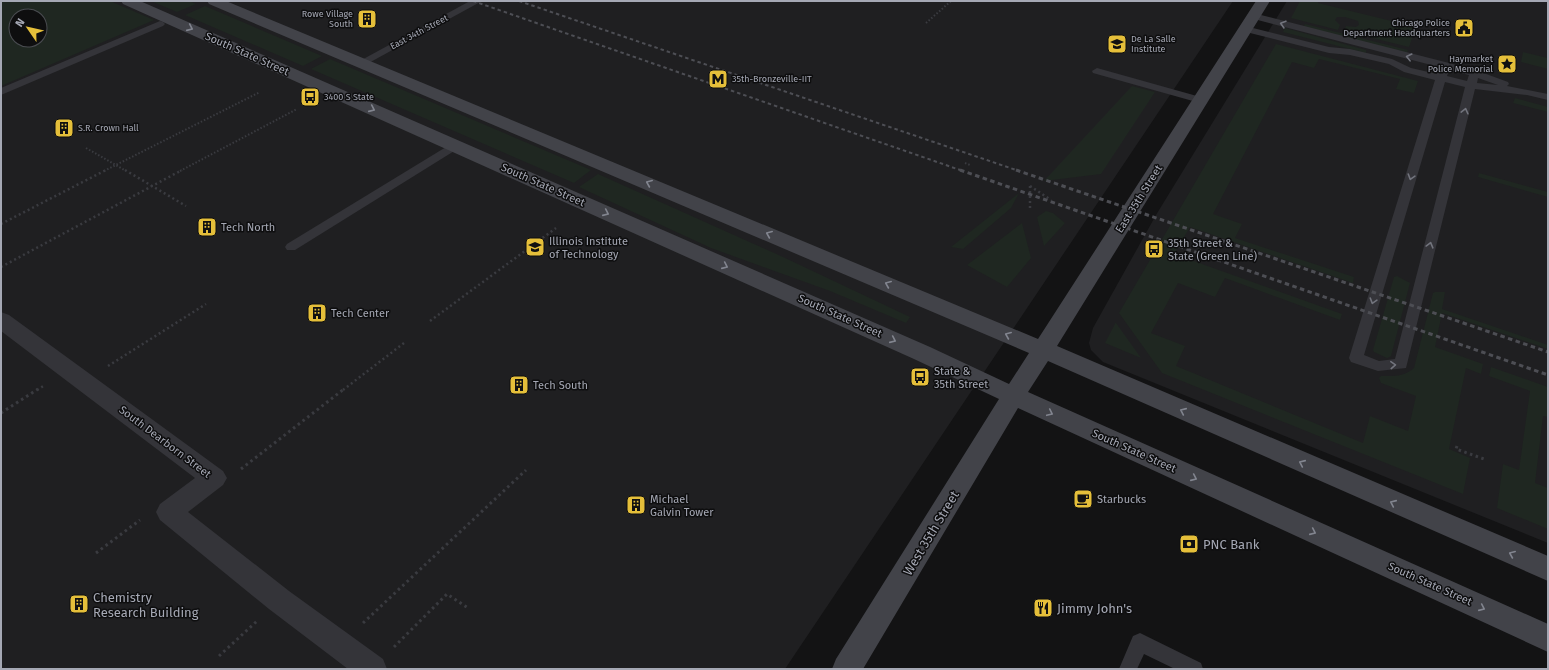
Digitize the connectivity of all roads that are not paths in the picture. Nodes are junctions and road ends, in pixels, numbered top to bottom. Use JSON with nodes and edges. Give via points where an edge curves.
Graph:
{"nodes":[{"id":1,"x":128,"y":1,"type":"edge"},
{"id":2,"x":214,"y":1,"type":"edge"},
{"id":3,"x":477,"y":1,"type":"edge"},
{"id":4,"x":1263,"y":1,"type":"edge"},
{"id":5,"x":1249,"y":23,"type":"junction"},
{"id":6,"x":160,"y":24,"type":"dead end"},
{"id":7,"x":361,"y":63,"type":"junction"},
{"id":8,"x":1445,"y":65,"type":"junction"},
{"id":9,"x":1097,"y":71,"type":"dead end"},
{"id":10,"x":1474,"y":73,"type":"junction"},
{"id":11,"x":1441,"y":78,"type":"junction"},
{"id":12,"x":1471,"y":85,"type":"junction"},
{"id":13,"x":1,"y":92,"type":"edge"},
{"id":14,"x":1527,"y":92,"type":"junction"},
{"id":15,"x":1548,"y":97,"type":"edge"},
{"id":16,"x":1200,"y":100,"type":"junction"},
{"id":17,"x":455,"y":146,"type":"junction"},
{"id":18,"x":291,"y":247,"type":"dead end"},
{"id":19,"x":1,"y":320,"type":"edge"},
{"id":20,"x":1044,"y":350,"type":"junction"},
{"id":21,"x":1015,"y":396,"type":"junction"},
{"id":22,"x":1548,"y":569,"type":"edge"},
{"id":23,"x":1548,"y":638,"type":"edge"},
{"id":24,"x":380,"y":661,"type":"edge"},
{"id":25,"x":847,"y":669,"type":"edge"},
{"id":26,"x":1128,"y":669,"type":"edge"},
{"id":27,"x":1194,"y":669,"type":"edge"}],
"edges":[{"from":1,"to":17,"type":"main road","name":"South State Street","one_way":true},
{"from":2,"to":7,"type":"main road"},
{"from":3,"to":7,"type":"lane","name":"East 34th Street"},
{"from":4,"to":5,"type":"main road","name":"East 35th Street"},
{"from":8,"to":5,"type":"lane","one_way":true},
{"from":5,"to":11,"type":"lane","via":[[1329,50],[1347,60]]},
{"from":5,"to":16,"type":"main road","name":"East 35th Street"},
{"from":6,"to":13,"type":"lane"},
{"from":20,"to":7,"type":"main road","one_way":true},
{"from":8,"to":10,"type":"lane"},
{"from":8,"to":11,"type":"lane"},
{"from":9,"to":16,"type":"lane"},
{"from":10,"to":12,"type":"lane"},
{"from":10,"to":14,"type":"lane"},
{"from":11,"to":12,"type":"lane"},
{"from":11,"to":12,"type":"lane","one_way":true,"via":[[1356,358],[1378,366],[1400,364]]},
{"from":12,"to":14,"type":"lane"},
{"from":14,"to":15,"type":"lane"},
{"from":16,"to":20,"type":"main road","name":"East 35th Street"},
{"from":17,"to":18,"type":"lane"},
{"from":17,"to":21,"type":"main road","name":"South State Street","one_way":true,"via":[[922,352]]},
{"from":19,"to":24,"type":"street","name":"South Dearborn Street","via":[[214,478],[169,512],[339,645]]},
{"from":20,"to":21,"type":"main road","name":"East 35th Street"},
{"from":22,"to":20,"type":"main road","one_way":true},
{"from":21,"to":23,"type":"main road","name":"South State Street","one_way":true},
{"from":21,"to":25,"type":"main road","name":"West 35th Street"},
{"from":26,"to":27,"type":"lane","via":[[1140,642]]}]}
